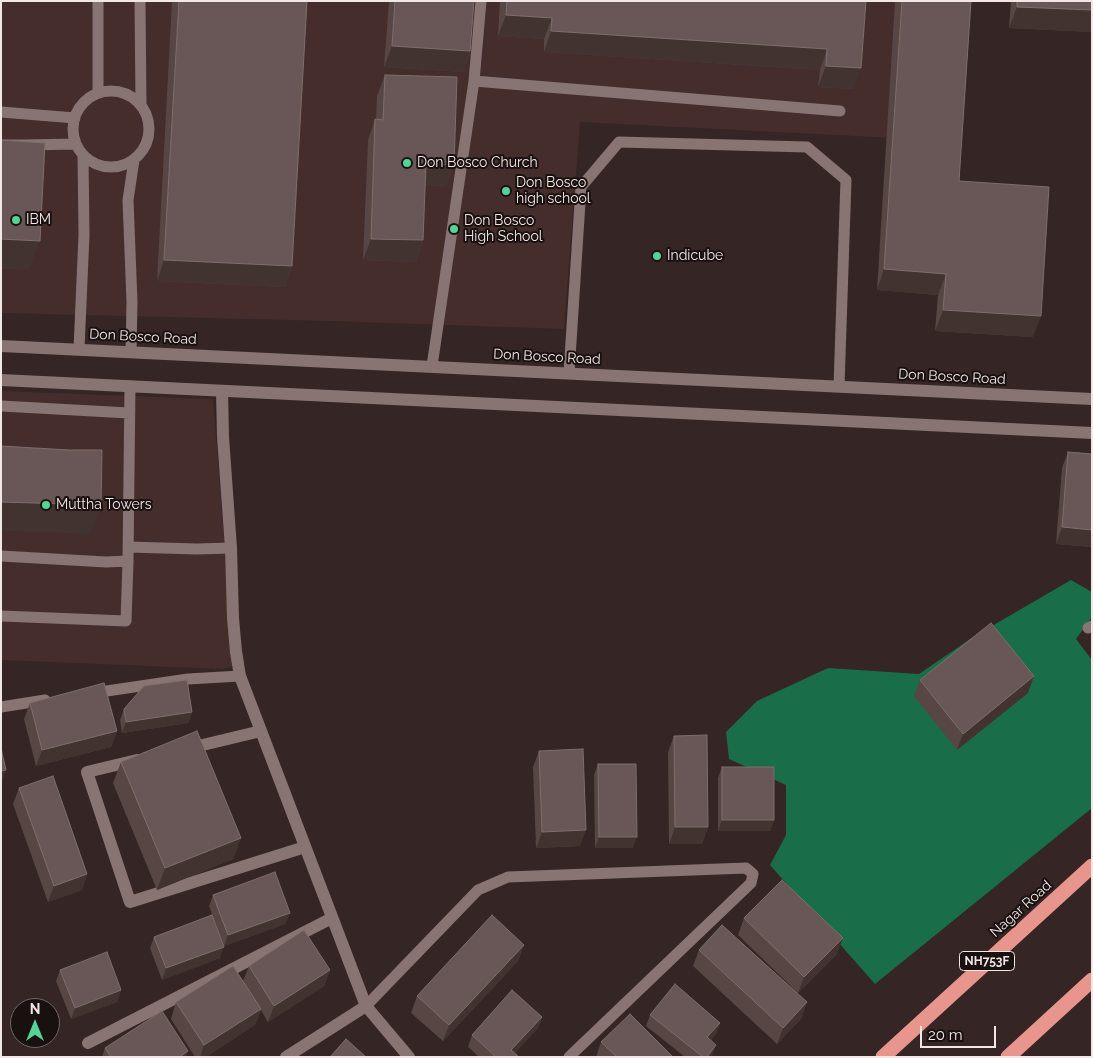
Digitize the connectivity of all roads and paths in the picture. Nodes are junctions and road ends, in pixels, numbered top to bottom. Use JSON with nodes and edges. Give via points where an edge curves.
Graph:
{"nodes":[{"id":1,"x":98,"y":1,"type":"edge"},
{"id":2,"x":140,"y":1,"type":"edge"},
{"id":3,"x":481,"y":1,"type":"edge"},
{"id":4,"x":474,"y":81,"type":"junction"},
{"id":5,"x":98,"y":93,"type":"junction"},
{"id":6,"x":141,"y":104,"type":"junction"},
{"id":7,"x":840,"y":111,"type":"dead end"},
{"id":8,"x":1,"y":112,"type":"edge"},
{"id":9,"x":75,"y":118,"type":"junction"},
{"id":10,"x":76,"y":144,"type":"junction"},
{"id":11,"x":1,"y":145,"type":"edge"},
{"id":12,"x":83,"y":155,"type":"junction"},
{"id":13,"x":134,"y":160,"type":"junction"},
{"id":14,"x":1,"y":346,"type":"edge"},
{"id":15,"x":80,"y":349,"type":"junction"},
{"id":16,"x":131,"y":352,"type":"junction"},
{"id":17,"x":432,"y":366,"type":"junction"},
{"id":18,"x":569,"y":373,"type":"junction"},
{"id":19,"x":1,"y":380,"type":"edge"},
{"id":20,"x":130,"y":386,"type":"junction"},
{"id":21,"x":839,"y":386,"type":"junction"},
{"id":22,"x":222,"y":391,"type":"junction"},
{"id":23,"x":1092,"y":399,"type":"edge"},
{"id":24,"x":1,"y":406,"type":"edge"},
{"id":25,"x":129,"y":413,"type":"junction"},
{"id":26,"x":1092,"y":433,"type":"edge"},
{"id":27,"x":128,"y":547,"type":"junction"},
{"id":28,"x":231,"y":548,"type":"junction"},
{"id":29,"x":1,"y":556,"type":"edge"},
{"id":30,"x":128,"y":561,"type":"junction"},
{"id":31,"x":1,"y":616,"type":"edge"},
{"id":32,"x":240,"y":676,"type":"junction"},
{"id":33,"x":80,"y":695,"type":"edge"},
{"id":34,"x":60,"y":698,"type":"edge"},
{"id":35,"x":1,"y":707,"type":"edge"},
{"id":36,"x":261,"y":731,"type":"junction"},
{"id":37,"x":170,"y":752,"type":"edge"},
{"id":38,"x":152,"y":757,"type":"edge"},
{"id":39,"x":305,"y":847,"type":"junction"},
{"id":40,"x":1092,"y":866,"type":"edge"},
{"id":41,"x":332,"y":918,"type":"junction"},
{"id":42,"x":1092,"y":980,"type":"edge"},
{"id":43,"x":366,"y":1006,"type":"junction"},
{"id":44,"x":88,"y":1043,"type":"dead end"},
{"id":45,"x":286,"y":1057,"type":"edge"},
{"id":46,"x":409,"y":1057,"type":"edge"},
{"id":47,"x":569,"y":1057,"type":"edge"},
{"id":48,"x":883,"y":1057,"type":"edge"},
{"id":49,"x":1008,"y":1057,"type":"edge"}],
"edges":[{"from":1,"to":5,"type":"lane"},
{"from":2,"to":6,"type":"lane"},
{"from":3,"to":4,"type":"lane"},
{"from":4,"to":7,"type":"lane"},
{"from":4,"to":17,"type":"lane"},
{"from":5,"to":6,"type":"lane","via":[[118,91]]},
{"from":5,"to":9,"type":"lane","via":[[86,100]]},
{"from":6,"to":13,"type":"lane","via":[[148,116],[149,136]]},
{"from":8,"to":9,"type":"lane"},
{"from":9,"to":10,"type":"lane"},
{"from":10,"to":11,"type":"lane"},
{"from":10,"to":12,"type":"lane"},
{"from":12,"to":13,"type":"lane","via":[[105,166],[118,166]]},
{"from":12,"to":15,"type":"lane"},
{"from":13,"to":16,"type":"lane","via":[[128,200]]},
{"from":14,"to":15,"type":"main road","name":"Don Bosco Road"},
{"from":15,"to":16,"type":"main road","name":"Don Bosco Road"},
{"from":16,"to":17,"type":"main road","name":"Don Bosco Road"},
{"from":17,"to":18,"type":"main road","name":"Don Bosco Road"},
{"from":18,"to":21,"type":"main road","name":"Don Bosco Road"},
{"from":18,"to":21,"type":"lane","via":[[581,187],[619,142],[807,147],[846,180]]},
{"from":19,"to":20,"type":"main road"},
{"from":20,"to":22,"type":"main road"},
{"from":20,"to":25,"type":"lane"},
{"from":21,"to":23,"type":"main road","name":"Don Bosco Road"},
{"from":22,"to":26,"type":"main road"},
{"from":22,"to":28,"type":"main road"},
{"from":24,"to":25,"type":"lane"},
{"from":25,"to":27,"type":"lane"},
{"from":27,"to":28,"type":"lane"},
{"from":27,"to":30,"type":"lane"},
{"from":28,"to":32,"type":"main road","via":[[233,618]]},
{"from":29,"to":30,"type":"lane"},
{"from":30,"to":31,"type":"lane","via":[[126,620]]},
{"from":32,"to":33,"type":"lane","via":[[188,679]]},
{"from":32,"to":36,"type":"main road"},
{"from":34,"to":35,"type":"lane"},
{"from":36,"to":37,"type":"main road"},
{"from":36,"to":39,"type":"main road"},
{"from":38,"to":39,"type":"main road","via":[[87,772],[130,902]]},
{"from":39,"to":41,"type":"main road"},
{"from":40,"to":48,"type":"highway","name":"Nagar Road","number":"NH753F"},
{"from":41,"to":43,"type":"main road"},
{"from":41,"to":44,"type":"main road"},
{"from":42,"to":49,"type":"highway"},
{"from":43,"to":45,"type":"main road"},
{"from":43,"to":46,"type":"main road"},
{"from":43,"to":47,"type":"lane","via":[[478,890],[508,877],[746,868],[753,874],[751,883]]}]}
